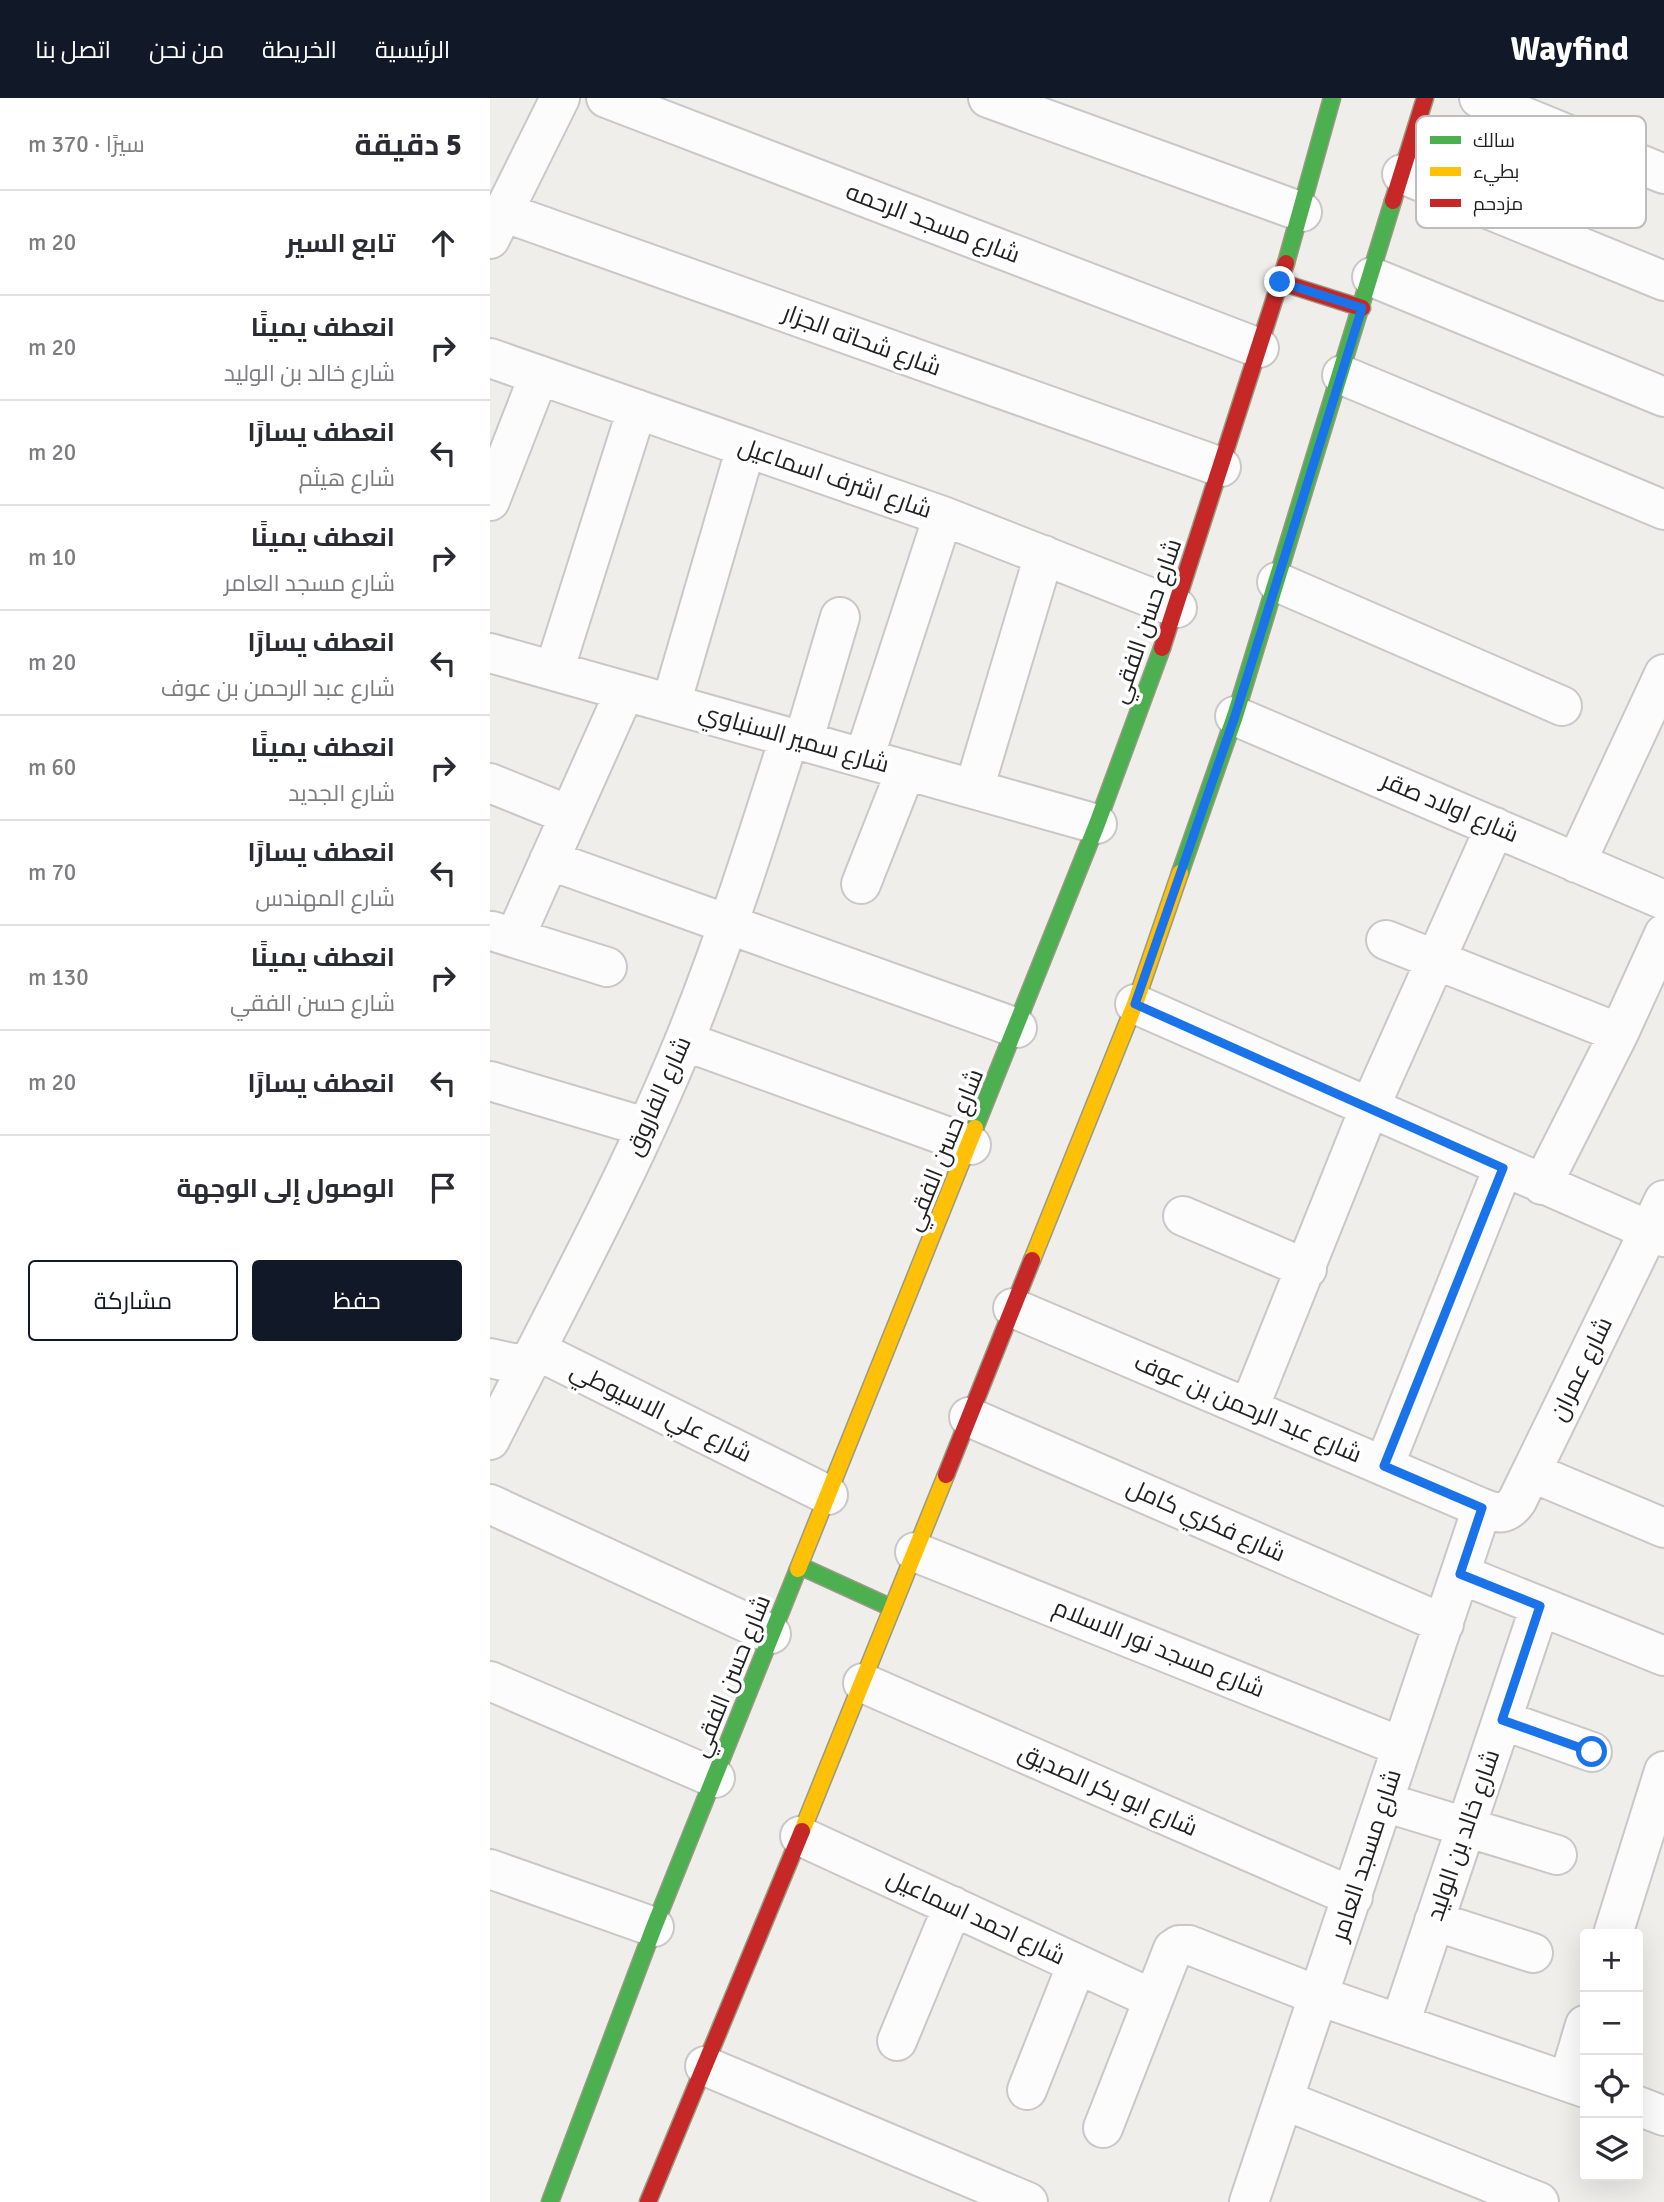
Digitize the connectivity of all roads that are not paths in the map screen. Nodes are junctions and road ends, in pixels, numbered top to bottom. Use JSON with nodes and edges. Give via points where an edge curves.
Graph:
{"nodes":[{"id":1,"x":560,"y":98,"type":"edge"},
{"id":2,"x":606,"y":98,"type":"edge"},
{"id":3,"x":988,"y":98,"type":"edge"},
{"id":4,"x":1332,"y":98,"type":"edge"},
{"id":5,"x":1425,"y":98,"type":"edge"},
{"id":6,"x":1479,"y":98,"type":"edge"},
{"id":7,"x":1420,"y":116,"type":"edge"},
{"id":8,"x":1523,"y":116,"type":"edge"},
{"id":9,"x":1416,"y":128,"type":"edge"},
{"id":10,"x":1646,"y":167,"type":"edge"},
{"id":11,"x":1402,"y":174,"type":"junction"},
{"id":12,"x":1664,"y":174,"type":"edge"},
{"id":13,"x":1416,"y":180,"type":"edge"},
{"id":14,"x":1302,"y":212,"type":"junction"},
{"id":15,"x":497,"y":225,"type":"edge"},
{"id":16,"x":1534,"y":228,"type":"edge"},
{"id":17,"x":1664,"y":281,"type":"edge"},
{"id":18,"x":1280,"y":282,"type":"junction"},
{"id":19,"x":1367,"y":293,"type":"junction"},
{"id":20,"x":1259,"y":348,"type":"junction"},
{"id":21,"x":490,"y":358,"type":"edge"},
{"id":22,"x":539,"y":375,"type":"junction"},
{"id":23,"x":1342,"y":376,"type":"junction"},
{"id":24,"x":1664,"y":397,"type":"edge"},
{"id":25,"x":638,"y":409,"type":"junction"},
{"id":26,"x":746,"y":447,"type":"junction"},
{"id":27,"x":1222,"y":467,"type":"junction"},
{"id":28,"x":490,"y":501,"type":"edge"},
{"id":29,"x":1664,"y":509,"type":"edge"},
{"id":30,"x":943,"y":516,"type":"junction"},
{"id":31,"x":1044,"y":555,"type":"junction"},
{"id":32,"x":1277,"y":582,"type":"junction"},
{"id":33,"x":1177,"y":608,"type":"junction"},
{"id":34,"x":840,"y":617,"type":"dead end"},
{"id":35,"x":490,"y":653,"type":"edge"},
{"id":36,"x":554,"y":671,"type":"junction"},
{"id":37,"x":1664,"y":674,"type":"edge"},
{"id":38,"x":625,"y":691,"type":"junction"},
{"id":39,"x":671,"y":704,"type":"junction"},
{"id":40,"x":1562,"y":706,"type":"dead end"},
{"id":41,"x":1235,"y":716,"type":"junction"},
{"id":42,"x":796,"y":740,"type":"junction"},
{"id":43,"x":864,"y":758,"type":"junction"},
{"id":44,"x":906,"y":770,"type":"junction"},
{"id":45,"x":490,"y":783,"type":"edge"},
{"id":46,"x":974,"y":789,"type":"junction"},
{"id":47,"x":569,"y":815,"type":"junction"},
{"id":48,"x":1097,"y":824,"type":"junction"},
{"id":49,"x":1495,"y":827,"type":"junction"},
{"id":50,"x":550,"y":860,"type":"junction"},
{"id":51,"x":1576,"y":863,"type":"junction"},
{"id":52,"x":861,"y":884,"type":"dead end"},
{"id":53,"x":1664,"y":900,"type":"edge"},
{"id":54,"x":730,"y":923,"type":"junction"},
{"id":55,"x":503,"y":933,"type":"edge"},
{"id":56,"x":1664,"y":934,"type":"edge"},
{"id":57,"x":1386,"y":940,"type":"dead end"},
{"id":58,"x":1438,"y":960,"type":"junction"},
{"id":59,"x":607,"y":967,"type":"dead end"},
{"id":60,"x":1135,"y":1004,"type":"junction"},
{"id":61,"x":1017,"y":1028,"type":"junction"},
{"id":62,"x":1619,"y":1033,"type":"junction"},
{"id":63,"x":684,"y":1041,"type":"junction"},
{"id":64,"x":490,"y":1081,"type":"edge"},
{"id":65,"x":1369,"y":1109,"type":"junction"},
{"id":66,"x":646,"y":1127,"type":"junction"},
{"id":67,"x":971,"y":1145,"type":"junction"},
{"id":68,"x":1503,"y":1168,"type":"junction"},
{"id":69,"x":1542,"y":1185,"type":"junction"},
{"id":70,"x":1183,"y":1216,"type":"dead end"},
{"id":71,"x":1659,"y":1222,"type":"edge"},
{"id":72,"x":1307,"y":1269,"type":"junction"},
{"id":73,"x":1013,"y":1308,"type":"junction"},
{"id":74,"x":490,"y":1358,"type":"edge"},
{"id":75,"x":530,"y":1359,"type":"junction"},
{"id":76,"x":1249,"y":1408,"type":"junction"},
{"id":77,"x":969,"y":1417,"type":"junction"},
{"id":78,"x":490,"y":1440,"type":"edge"},
{"id":79,"x":1384,"y":1466,"type":"junction"},
{"id":80,"x":1531,"y":1472,"type":"junction"},
{"id":81,"x":828,"y":1495,"type":"junction"},
{"id":82,"x":490,"y":1504,"type":"edge"},
{"id":83,"x":1482,"y":1508,"type":"junction"},
{"id":84,"x":1664,"y":1528,"type":"edge"},
{"id":85,"x":915,"y":1552,"type":"junction"},
{"id":86,"x":800,"y":1566,"type":"junction"},
{"id":87,"x":1460,"y":1574,"type":"junction"},
{"id":88,"x":1540,"y":1606,"type":"junction"},
{"id":89,"x":892,"y":1608,"type":"junction"},
{"id":90,"x":1444,"y":1624,"type":"junction"},
{"id":91,"x":771,"y":1634,"type":"junction"},
{"id":92,"x":1664,"y":1656,"type":"edge"},
{"id":93,"x":490,"y":1681,"type":"edge"},
{"id":94,"x":863,"y":1683,"type":"junction"},
{"id":95,"x":1502,"y":1720,"type":"junction"},
{"id":96,"x":1402,"y":1747,"type":"junction"},
{"id":97,"x":1592,"y":1752,"type":"dead end"},
{"id":98,"x":1664,"y":1771,"type":"edge"},
{"id":99,"x":715,"y":1778,"type":"junction"},
{"id":100,"x":1384,"y":1801,"type":"junction"},
{"id":101,"x":1466,"y":1827,"type":"junction"},
{"id":102,"x":800,"y":1836,"type":"junction"},
{"id":103,"x":1557,"y":1855,"type":"dead end"},
{"id":104,"x":490,"y":1869,"type":"edge"},
{"id":105,"x":1353,"y":1897,"type":"junction"},
{"id":106,"x":953,"y":1906,"type":"junction"},
{"id":107,"x":1434,"y":1921,"type":"junction"},
{"id":108,"x":654,"y":1927,"type":"junction"},
{"id":109,"x":1615,"y":1929,"type":"edge"},
{"id":110,"x":1533,"y":1953,"type":"dead end"},
{"id":111,"x":1077,"y":1964,"type":"junction"},
{"id":112,"x":1319,"y":1996,"type":"junction"},
{"id":113,"x":1153,"y":2000,"type":"junction"},
{"id":114,"x":1400,"y":2024,"type":"junction"},
{"id":115,"x":897,"y":2041,"type":"dead end"},
{"id":116,"x":1580,"y":2055,"type":"edge"},
{"id":117,"x":705,"y":2066,"type":"junction"},
{"id":118,"x":1576,"y":2085,"type":"edge"},
{"id":119,"x":1027,"y":2090,"type":"dead end"},
{"id":120,"x":1284,"y":2100,"type":"junction"},
{"id":121,"x":1643,"y":2108,"type":"edge"},
{"id":122,"x":1664,"y":2116,"type":"edge"},
{"id":123,"x":1102,"y":2128,"type":"dead end"},
{"id":124,"x":550,"y":2202,"type":"edge"},
{"id":125,"x":648,"y":2202,"type":"edge"},
{"id":126,"x":1028,"y":2202,"type":"edge"},
{"id":127,"x":1249,"y":2202,"type":"edge"},
{"id":128,"x":1539,"y":2202,"type":"edge"}],
"edges":[{"from":1,"to":15,"type":"street"},
{"from":2,"to":20,"type":"street","name":"شارع مسجد الرحمه"},
{"from":3,"to":14,"type":"street"},
{"from":4,"to":14,"type":"street","name":"شارع حسن الفقي"},
{"from":5,"to":7,"type":"street"},
{"from":6,"to":8,"type":"street"},
{"from":9,"to":11,"type":"street"},
{"from":10,"to":12,"type":"street"},
{"from":11,"to":13,"type":"street"},
{"from":11,"to":19,"type":"street"},
{"from":14,"to":18,"type":"street","name":"شارع حسن الفقي"},
{"from":15,"to":27,"type":"street","name":"شارع شحاته الجزار"},
{"from":16,"to":17,"type":"street"},
{"from":18,"to":19,"type":"street"},
{"from":18,"to":20,"type":"street","name":"شارع حسن الفقي"},
{"from":19,"to":23,"type":"street"},
{"from":19,"to":24,"type":"street"},
{"from":20,"to":27,"type":"street","name":"شارع حسن الفقي"},
{"from":21,"to":22,"type":"street","name":"شارع اشرف اسماعيل"},
{"from":22,"to":25,"type":"street","name":"شارع اشرف اسماعيل"},
{"from":22,"to":28,"type":"street"},
{"from":23,"to":29,"type":"street"},
{"from":23,"to":32,"type":"street"},
{"from":25,"to":26,"type":"street","name":"شارع اشرف اسماعيل"},
{"from":25,"to":36,"type":"street"},
{"from":26,"to":30,"type":"street","name":"شارع اشرف اسماعيل"},
{"from":26,"to":39,"type":"street"},
{"from":27,"to":33,"type":"street","name":"شارع حسن الفقي"},
{"from":30,"to":31,"type":"street","name":"شارع اشرف اسماعيل"},
{"from":30,"to":43,"type":"street"},
{"from":31,"to":33,"type":"street","name":"شارع اشرف اسماعيل"},
{"from":31,"to":46,"type":"street"},
{"from":32,"to":40,"type":"street"},
{"from":32,"to":41,"type":"street"},
{"from":33,"to":48,"type":"street","name":"شارع حسن الفقي"},
{"from":34,"to":42,"type":"street","name":"شارع الفاروق"},
{"from":35,"to":36,"type":"street","name":"شارع سمير السنباوي"},
{"from":36,"to":38,"type":"street","name":"شارع سمير السنباوي"},
{"from":37,"to":51,"type":"street"},
{"from":38,"to":39,"type":"street","name":"شارع سمير السنباوي"},
{"from":38,"to":47,"type":"street"},
{"from":39,"to":42,"type":"street","name":"شارع سمير السنباوي"},
{"from":41,"to":49,"type":"street","name":"شارع اولاد صقر"},
{"from":41,"to":60,"type":"street"},
{"from":42,"to":43,"type":"street","name":"شارع سمير السنباوي"},
{"from":42,"to":54,"type":"street","name":"شارع الفاروق"},
{"from":43,"to":44,"type":"street","name":"شارع سمير السنباوي"},
{"from":44,"to":46,"type":"street","name":"شارع سمير السنباوي"},
{"from":44,"to":52,"type":"street"},
{"from":45,"to":47,"type":"street"},
{"from":46,"to":48,"type":"street","name":"شارع سمير السنباوي"},
{"from":47,"to":50,"type":"street"},
{"from":48,"to":61,"type":"street","name":"شارع حسن الفقي"},
{"from":49,"to":51,"type":"street","name":"شارع اولاد صقر"},
{"from":49,"to":58,"type":"street"},
{"from":50,"to":54,"type":"street"},
{"from":50,"to":55,"type":"street"},
{"from":51,"to":53,"type":"street","name":"شارع اولاد صقر"},
{"from":54,"to":61,"type":"street"},
{"from":54,"to":63,"type":"street","name":"شارع الفاروق"},
{"from":55,"to":59,"type":"street"},
{"from":56,"to":62,"type":"street"},
{"from":57,"to":58,"type":"street"},
{"from":58,"to":62,"type":"street"},
{"from":58,"to":65,"type":"street"},
{"from":60,"to":65,"type":"street"},
{"from":60,"to":73,"type":"street"},
{"from":61,"to":67,"type":"street","name":"شارع حسن الفقي"},
{"from":62,"to":69,"type":"street"},
{"from":63,"to":66,"type":"street","name":"شارع الفاروق"},
{"from":63,"to":67,"type":"street"},
{"from":64,"to":66,"type":"street"},
{"from":65,"to":68,"type":"street"},
{"from":65,"to":72,"type":"street"},
{"from":66,"to":75,"type":"street","name":"شارع الفاروق"},
{"from":67,"to":81,"type":"street","name":"شارع حسن الفقي"},
{"from":68,"to":69,"type":"street"},
{"from":68,"to":79,"type":"street"},
{"from":69,"to":71,"type":"street"},
{"from":70,"to":72,"type":"street"},
{"from":71,"to":80,"type":"street","name":"شارع عمران"},
{"from":72,"to":76,"type":"street"},
{"from":73,"to":76,"type":"street","name":"شارع عبد الرحمن بن عوف"},
{"from":73,"to":77,"type":"street"},
{"from":74,"to":75,"type":"street","name":"شارع علي الاسيوطي","via":[[517,1364]]},
{"from":75,"to":78,"type":"street","name":"شارع الفاروق"},
{"from":75,"to":81,"type":"street","name":"شارع علي الاسيوطي","via":[[550,1357]]},
{"from":76,"to":79,"type":"street","name":"شارع عبد الرحمن بن عوف"},
{"from":77,"to":85,"type":"street"},
{"from":77,"to":90,"type":"street","name":"شارع فكري كامل"},
{"from":79,"to":83,"type":"street","name":"شارع عبد الرحمن بن عوف"},
{"from":80,"to":83,"type":"street","name":"شارع عمران","via":[[1510,1511],[1497,1514]]},
{"from":80,"to":84,"type":"street"},
{"from":81,"to":86,"type":"street","name":"شارع حسن الفقي"},
{"from":82,"to":91,"type":"street"},
{"from":83,"to":87,"type":"street","name":"شارع مسجد العامر"},
{"from":85,"to":89,"type":"street"},
{"from":85,"to":96,"type":"street","name":"شارع مسجد نور الاسلام"},
{"from":86,"to":89,"type":"street"},
{"from":86,"to":91,"type":"street","name":"شارع حسن الفقي"},
{"from":87,"to":88,"type":"street"},
{"from":87,"to":90,"type":"street","name":"شارع مسجد العامر"},
{"from":88,"to":92,"type":"street"},
{"from":88,"to":95,"type":"street","name":"شارع خالد بن الوليد"},
{"from":89,"to":94,"type":"street"},
{"from":90,"to":96,"type":"street","name":"شارع مسجد العامر"},
{"from":91,"to":99,"type":"street","name":"شارع حسن الفقي"},
{"from":93,"to":99,"type":"street"},
{"from":94,"to":102,"type":"street"},
{"from":94,"to":105,"type":"street","name":"شارع ابو بكر الصديق"},
{"from":95,"to":97,"type":"street"},
{"from":95,"to":101,"type":"street","name":"شارع خالد بن الوليد"},
{"from":96,"to":100,"type":"street","name":"شارع مسجد العامر"},
{"from":98,"to":109,"type":"street"},
{"from":99,"to":108,"type":"street","name":"شارع حسن الفقي"},
{"from":100,"to":101,"type":"street"},
{"from":100,"to":105,"type":"street","name":"شارع مسجد العامر"},
{"from":101,"to":103,"type":"street"},
{"from":101,"to":107,"type":"street","name":"شارع خالد بن الوليد"},
{"from":102,"to":106,"type":"street","name":"شارع احمد اسماعيل"},
{"from":102,"to":117,"type":"street"},
{"from":104,"to":108,"type":"street"},
{"from":105,"to":112,"type":"street","name":"شارع مسجد العامر"},
{"from":106,"to":111,"type":"street","name":"شارع احمد اسماعيل"},
{"from":106,"to":115,"type":"street"},
{"from":107,"to":110,"type":"street"},
{"from":107,"to":114,"type":"street","name":"شارع خالد بن الوليد"},
{"from":108,"to":124,"type":"street","name":"شارع حسن الفقي"},
{"from":111,"to":113,"type":"street","name":"شارع احمد اسماعيل"},
{"from":111,"to":119,"type":"street"},
{"from":112,"to":113,"type":"street","via":[[1179,1945],[1172,1949]]},
{"from":112,"to":114,"type":"street"},
{"from":112,"to":120,"type":"street","name":"شارع مسجد العامر"},
{"from":113,"to":123,"type":"street"},
{"from":114,"to":118,"type":"street"},
{"from":116,"to":118,"type":"street"},
{"from":117,"to":125,"type":"street"},
{"from":117,"to":126,"type":"street"},
{"from":120,"to":127,"type":"street","name":"شارع مسجد العامر"},
{"from":120,"to":128,"type":"street"},
{"from":121,"to":122,"type":"street"}]}
